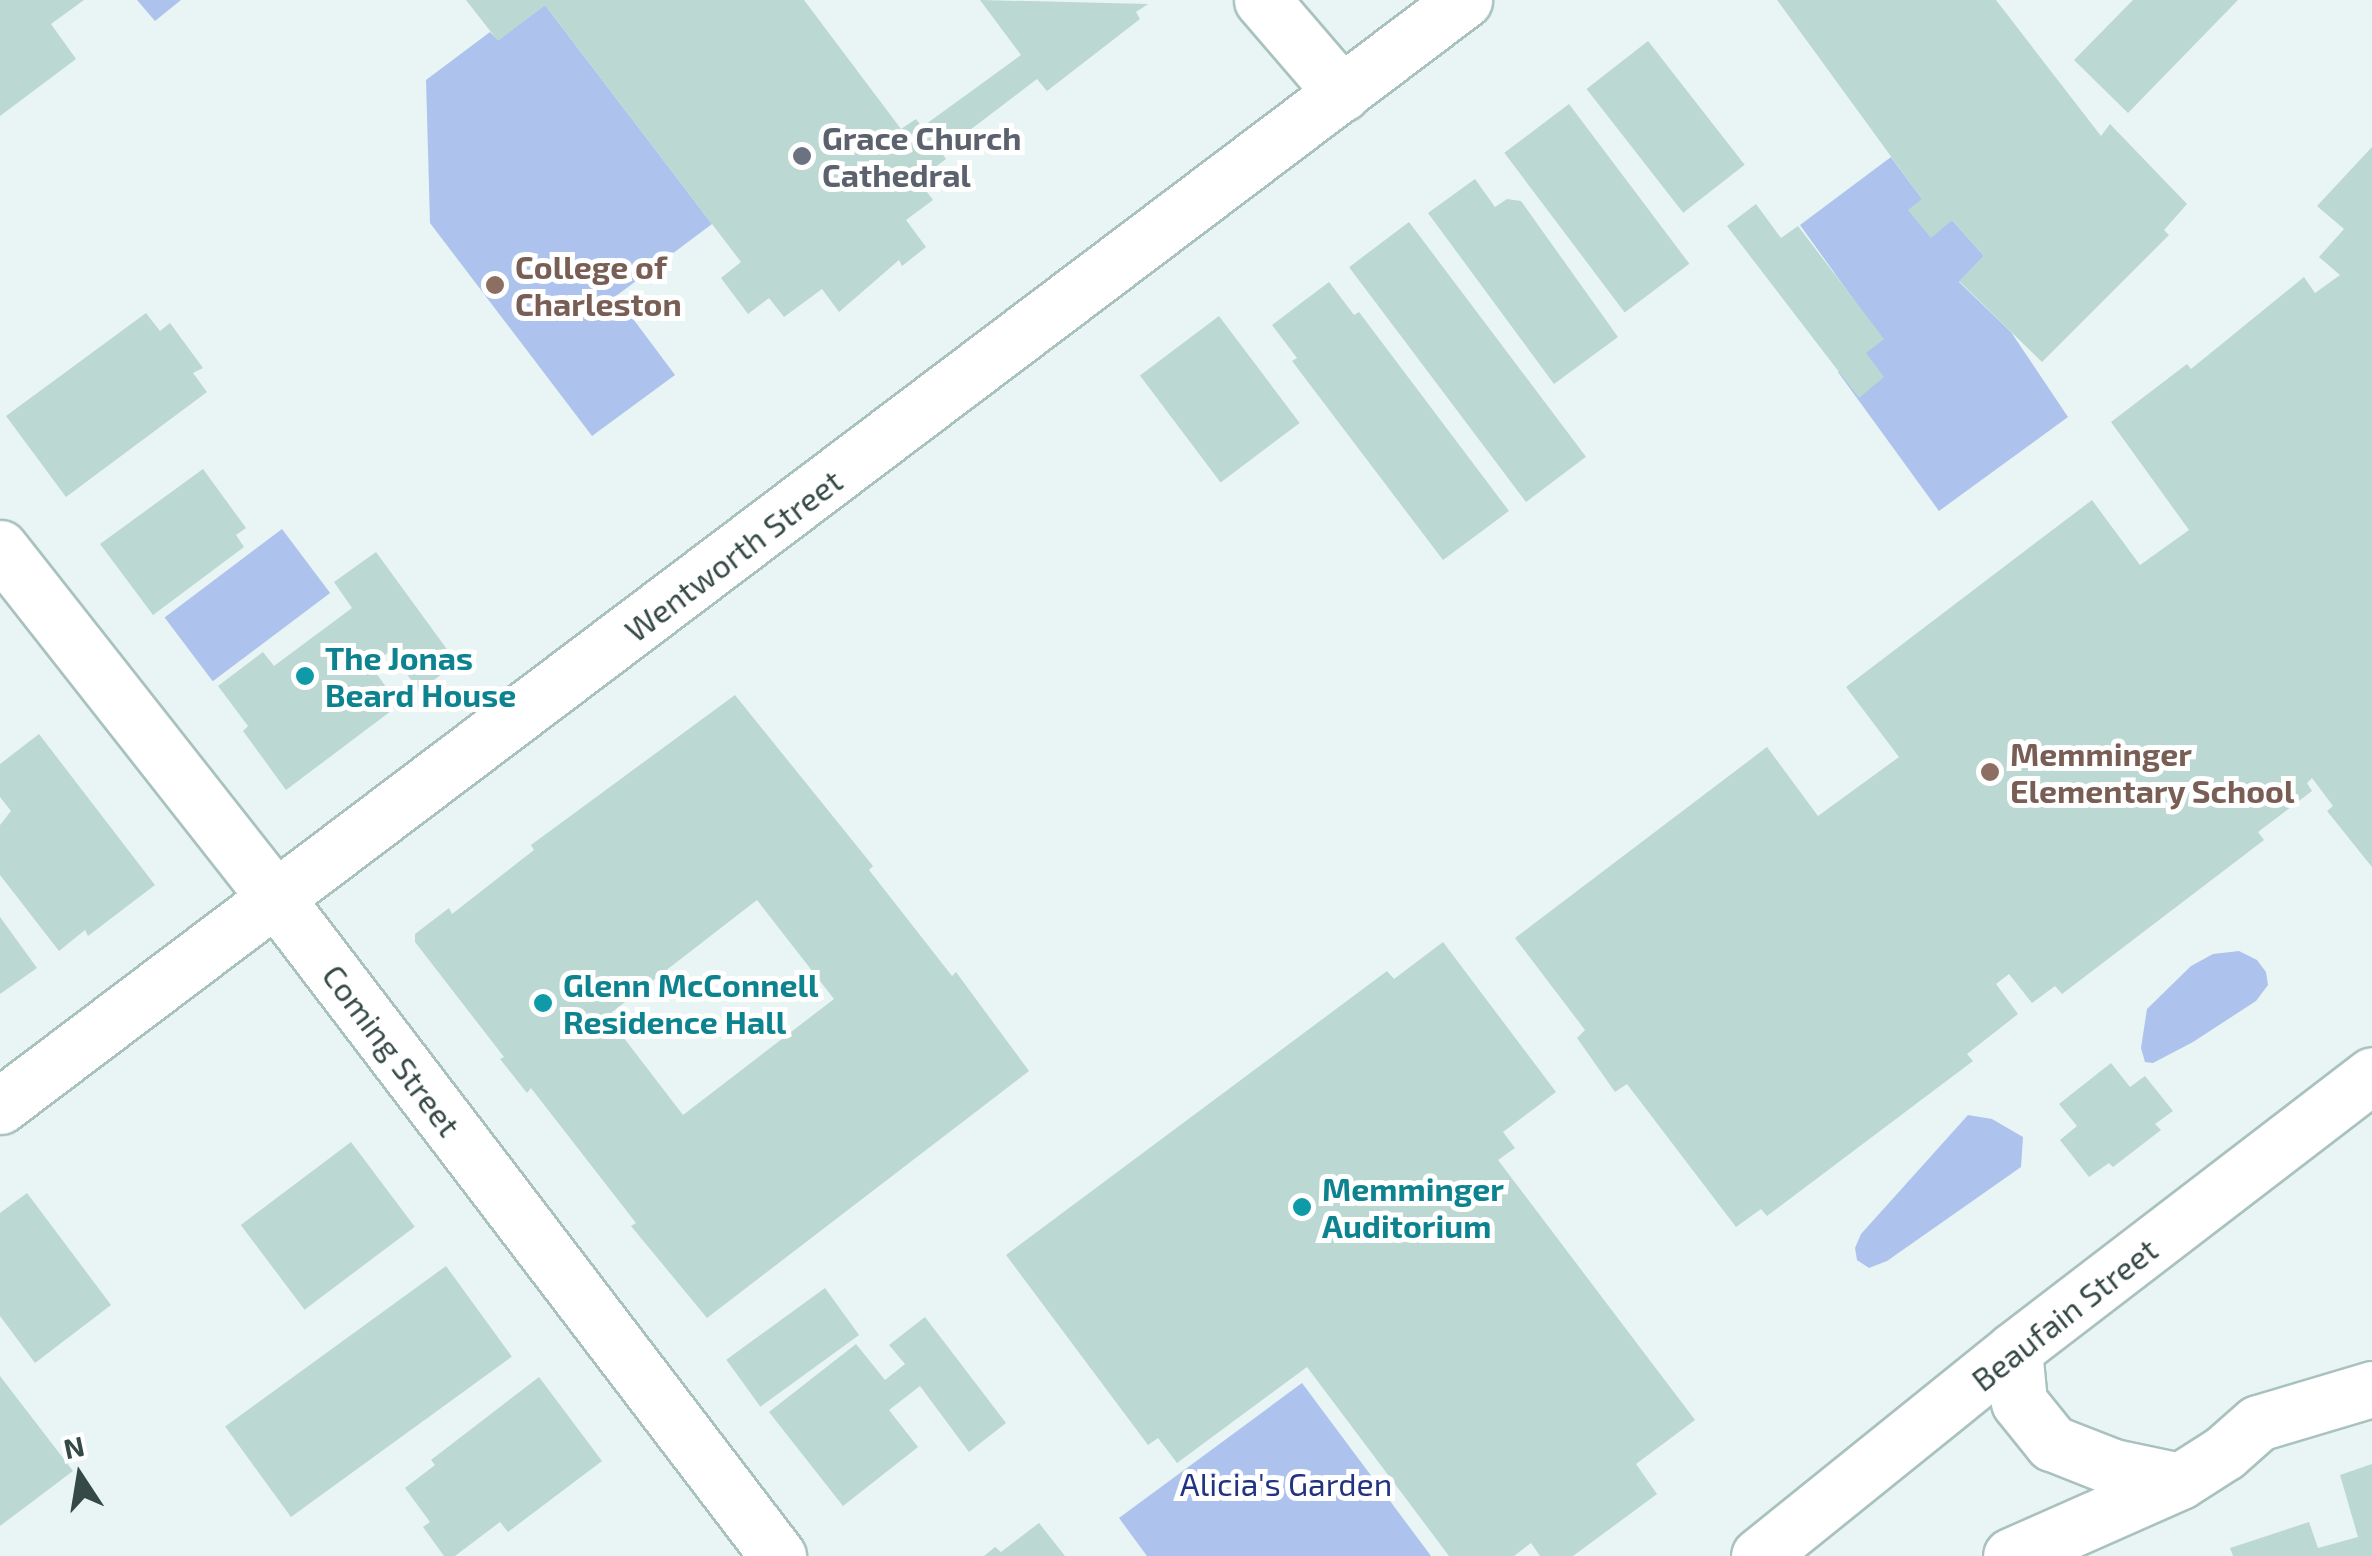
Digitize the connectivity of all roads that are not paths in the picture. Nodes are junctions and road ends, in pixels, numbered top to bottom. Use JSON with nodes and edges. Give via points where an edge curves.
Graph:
{"nodes":[{"id":1,"x":1262,"y":0,"type":"edge"},
{"id":2,"x":1464,"y":0,"type":"edge"},
{"id":3,"x":1342,"y":92,"type":"junction"},
{"id":4,"x":0,"y":548,"type":"edge"},
{"id":5,"x":278,"y":900,"type":"junction"},
{"id":6,"x":2372,"y":1075,"type":"edge"},
{"id":7,"x":0,"y":1106,"type":"edge"},
{"id":8,"x":2014,"y":1350,"type":"junction"},
{"id":9,"x":2372,"y":1389,"type":"edge"},
{"id":10,"x":2180,"y":1481,"type":"junction"},
{"id":11,"x":778,"y":1556,"type":"edge"},
{"id":12,"x":1758,"y":1556,"type":"edge"},
{"id":13,"x":2011,"y":1556,"type":"edge"}],
"edges":[{"from":1,"to":3,"type":"street"},
{"from":2,"to":3,"type":"street","name":"Wentworth Street"},
{"from":3,"to":5,"type":"street","name":"Wentworth Street"},
{"from":4,"to":5,"type":"street","name":"Coming Street"},
{"from":5,"to":7,"type":"street","name":"Wentworth Street"},
{"from":5,"to":11,"type":"street","name":"Coming Street"},
{"from":6,"to":8,"type":"street","name":"Beaufain Street"},
{"from":8,"to":10,"type":"street","via":[[2019,1402],[2052,1443]]},
{"from":8,"to":12,"type":"street","name":"Beaufain Street"},
{"from":9,"to":10,"type":"street","via":[[2258,1423]]},
{"from":10,"to":13,"type":"street"}]}
